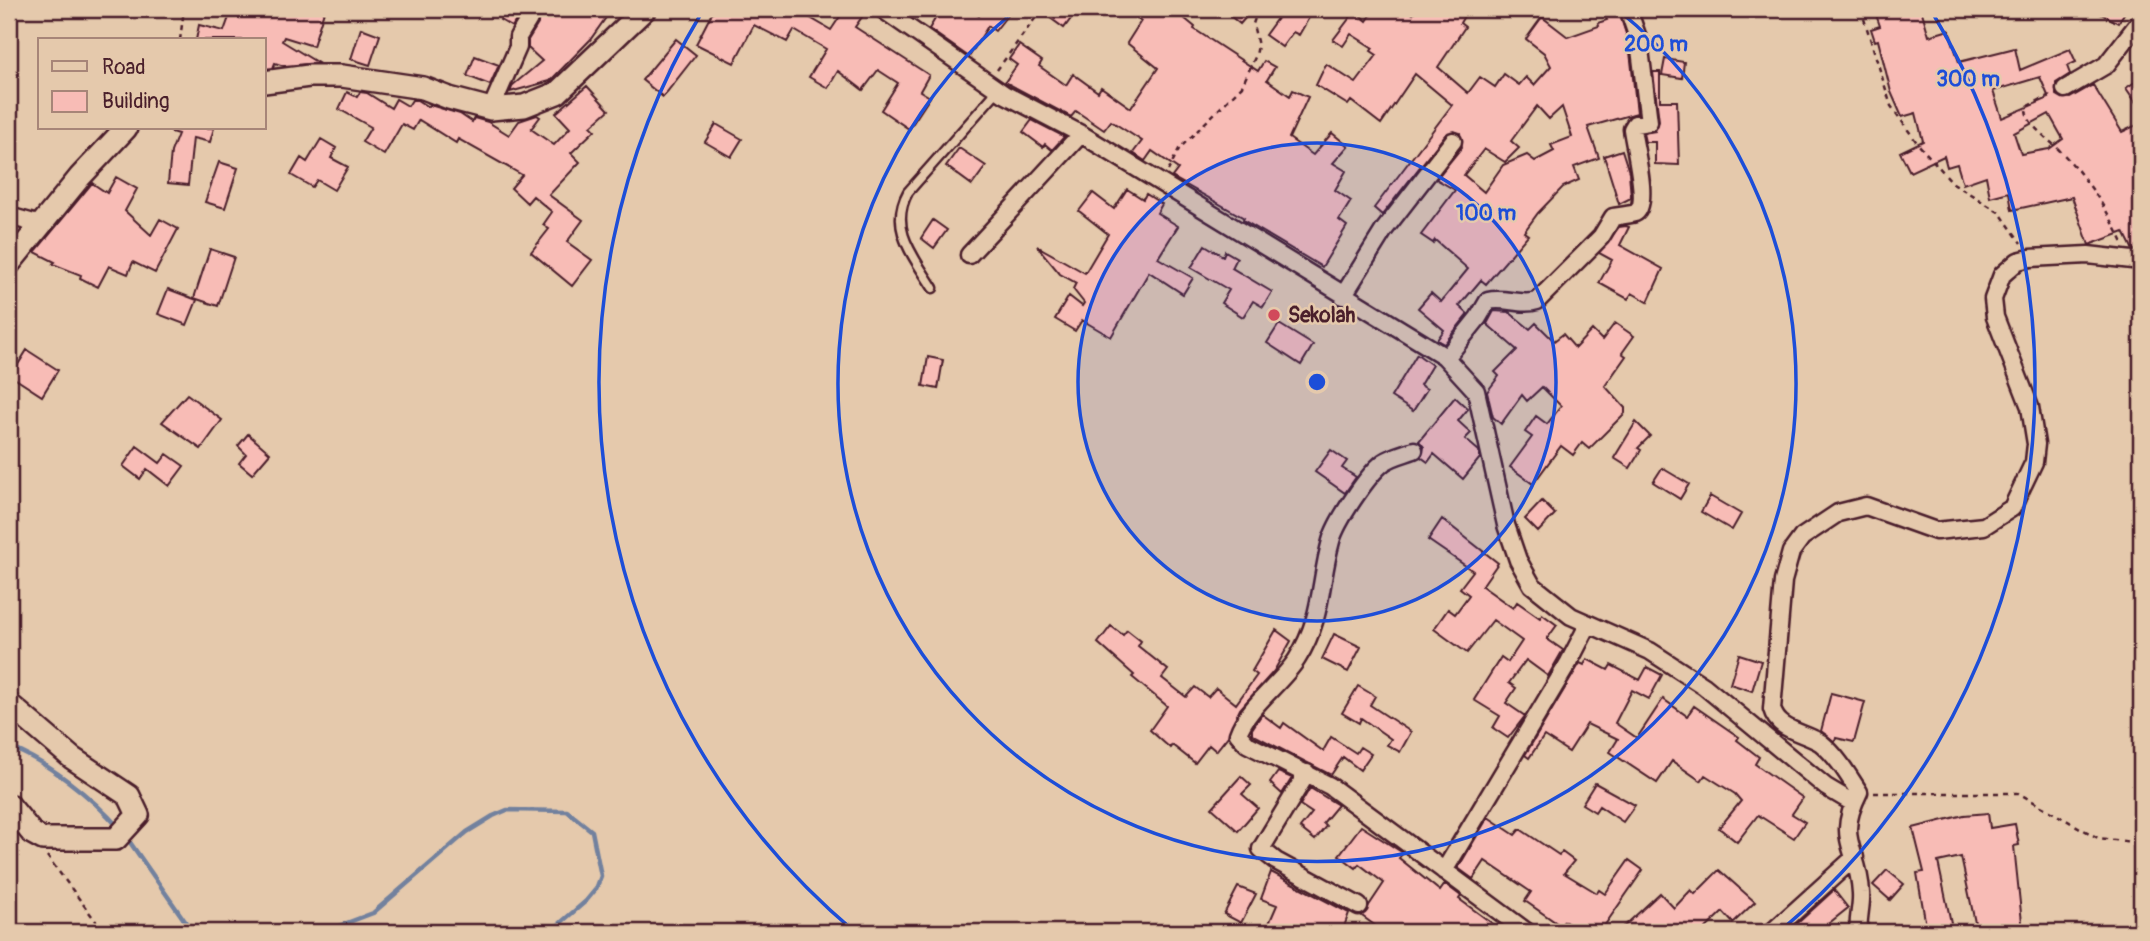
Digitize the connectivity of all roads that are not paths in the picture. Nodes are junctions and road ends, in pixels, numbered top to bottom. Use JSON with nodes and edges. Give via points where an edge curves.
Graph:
{"nodes":[{"id":1,"x":527,"y":9,"type":"edge"},
{"id":2,"x":645,"y":9,"type":"edge"},
{"id":3,"x":882,"y":9,"type":"edge"},
{"id":4,"x":1628,"y":9,"type":"edge"},
{"id":5,"x":2141,"y":20,"type":"edge"},
{"id":6,"x":266,"y":82,"type":"edge"},
{"id":7,"x":994,"y":85,"type":"junction"},
{"id":8,"x":2064,"y":89,"type":"road end"},
{"id":9,"x":491,"y":108,"type":"junction"},
{"id":10,"x":124,"y":130,"type":"edge"},
{"id":11,"x":1081,"y":134,"type":"junction"},
{"id":12,"x":1453,"y":141,"type":"dead end"},
{"id":13,"x":9,"y":216,"type":"edge"},
{"id":14,"x":41,"y":225,"type":"junction"},
{"id":15,"x":969,"y":255,"type":"dead end"},
{"id":16,"x":2136,"y":260,"type":"edge"},
{"id":17,"x":9,"y":264,"type":"edge"},
{"id":18,"x":933,"y":288,"type":"dead end"},
{"id":19,"x":1343,"y":296,"type":"junction"},
{"id":20,"x":1447,"y":358,"type":"junction"},
{"id":21,"x":1414,"y":450,"type":"dead end"},
{"id":22,"x":1588,"y":625,"type":"junction"},
{"id":23,"x":9,"y":704,"type":"edge"},
{"id":24,"x":1307,"y":773,"type":"junction"},
{"id":25,"x":1856,"y":797,"type":"junction"},
{"id":26,"x":9,"y":805,"type":"edge"},
{"id":27,"x":1855,"y":857,"type":"junction"},
{"id":28,"x":1444,"y":871,"type":"junction"},
{"id":29,"x":1359,"y":906,"type":"dead end"},
{"id":30,"x":1527,"y":932,"type":"edge"},
{"id":31,"x":1772,"y":932,"type":"edge"},
{"id":32,"x":1859,"y":932,"type":"edge"}],
"edges":[{"from":1,"to":9,"type":"street","via":[[518,47]]},
{"from":2,"to":9,"type":"street","via":[[557,93],[524,106]]},
{"from":3,"to":7,"type":"street"},
{"from":4,"to":20,"type":"street","via":[[1639,41],[1650,117],[1632,130],[1641,207],[1613,218],[1601,237],[1538,301],[1488,301]]},
{"from":5,"to":8,"type":"street","via":[[2106,65]]},
{"from":6,"to":9,"type":"street","via":[[342,76],[423,88]]},
{"from":7,"to":11,"type":"street","via":[[1017,102]]},
{"from":7,"to":18,"type":"lane","via":[[900,207],[908,247]]},
{"from":10,"to":14,"type":"street"},
{"from":11,"to":15,"type":"street"},
{"from":11,"to":19,"type":"street"},
{"from":12,"to":19,"type":"street","via":[[1384,230]]},
{"from":13,"to":14,"type":"street"},
{"from":14,"to":17,"type":"street"},
{"from":16,"to":25,"type":"street","via":[[2088,255],[2030,258],[2018,261],[2002,275],[1993,299],[1999,331],[2014,361],[2035,427],[2034,462],[2012,508],[1984,526],[1936,531],[1866,506],[1838,513],[1802,537],[1791,552],[1783,581],[1774,716],[1820,743],[1839,762]]},
{"from":19,"to":20,"type":"street"},
{"from":20,"to":22,"type":"street","via":[[1476,391],[1498,496],[1518,560],[1532,586]]},
{"from":21,"to":24,"type":"street","via":[[1377,468],[1343,517],[1331,539],[1318,613],[1298,657],[1239,730],[1242,741]]},
{"from":22,"to":25,"type":"street","via":[[1650,651],[1704,686],[1819,782]]},
{"from":22,"to":28,"type":"street"},
{"from":23,"to":26,"type":"street","via":[[72,758],[129,796],[138,815],[116,839],[43,839],[32,834]]},
{"from":24,"to":28,"type":"street"},
{"from":24,"to":29,"type":"street","via":[[1261,849]]},
{"from":25,"to":27,"type":"street","via":[[1846,843]]},
{"from":27,"to":31,"type":"street"},
{"from":27,"to":32,"type":"street","via":[[1861,894]]},
{"from":28,"to":30,"type":"street"}]}
